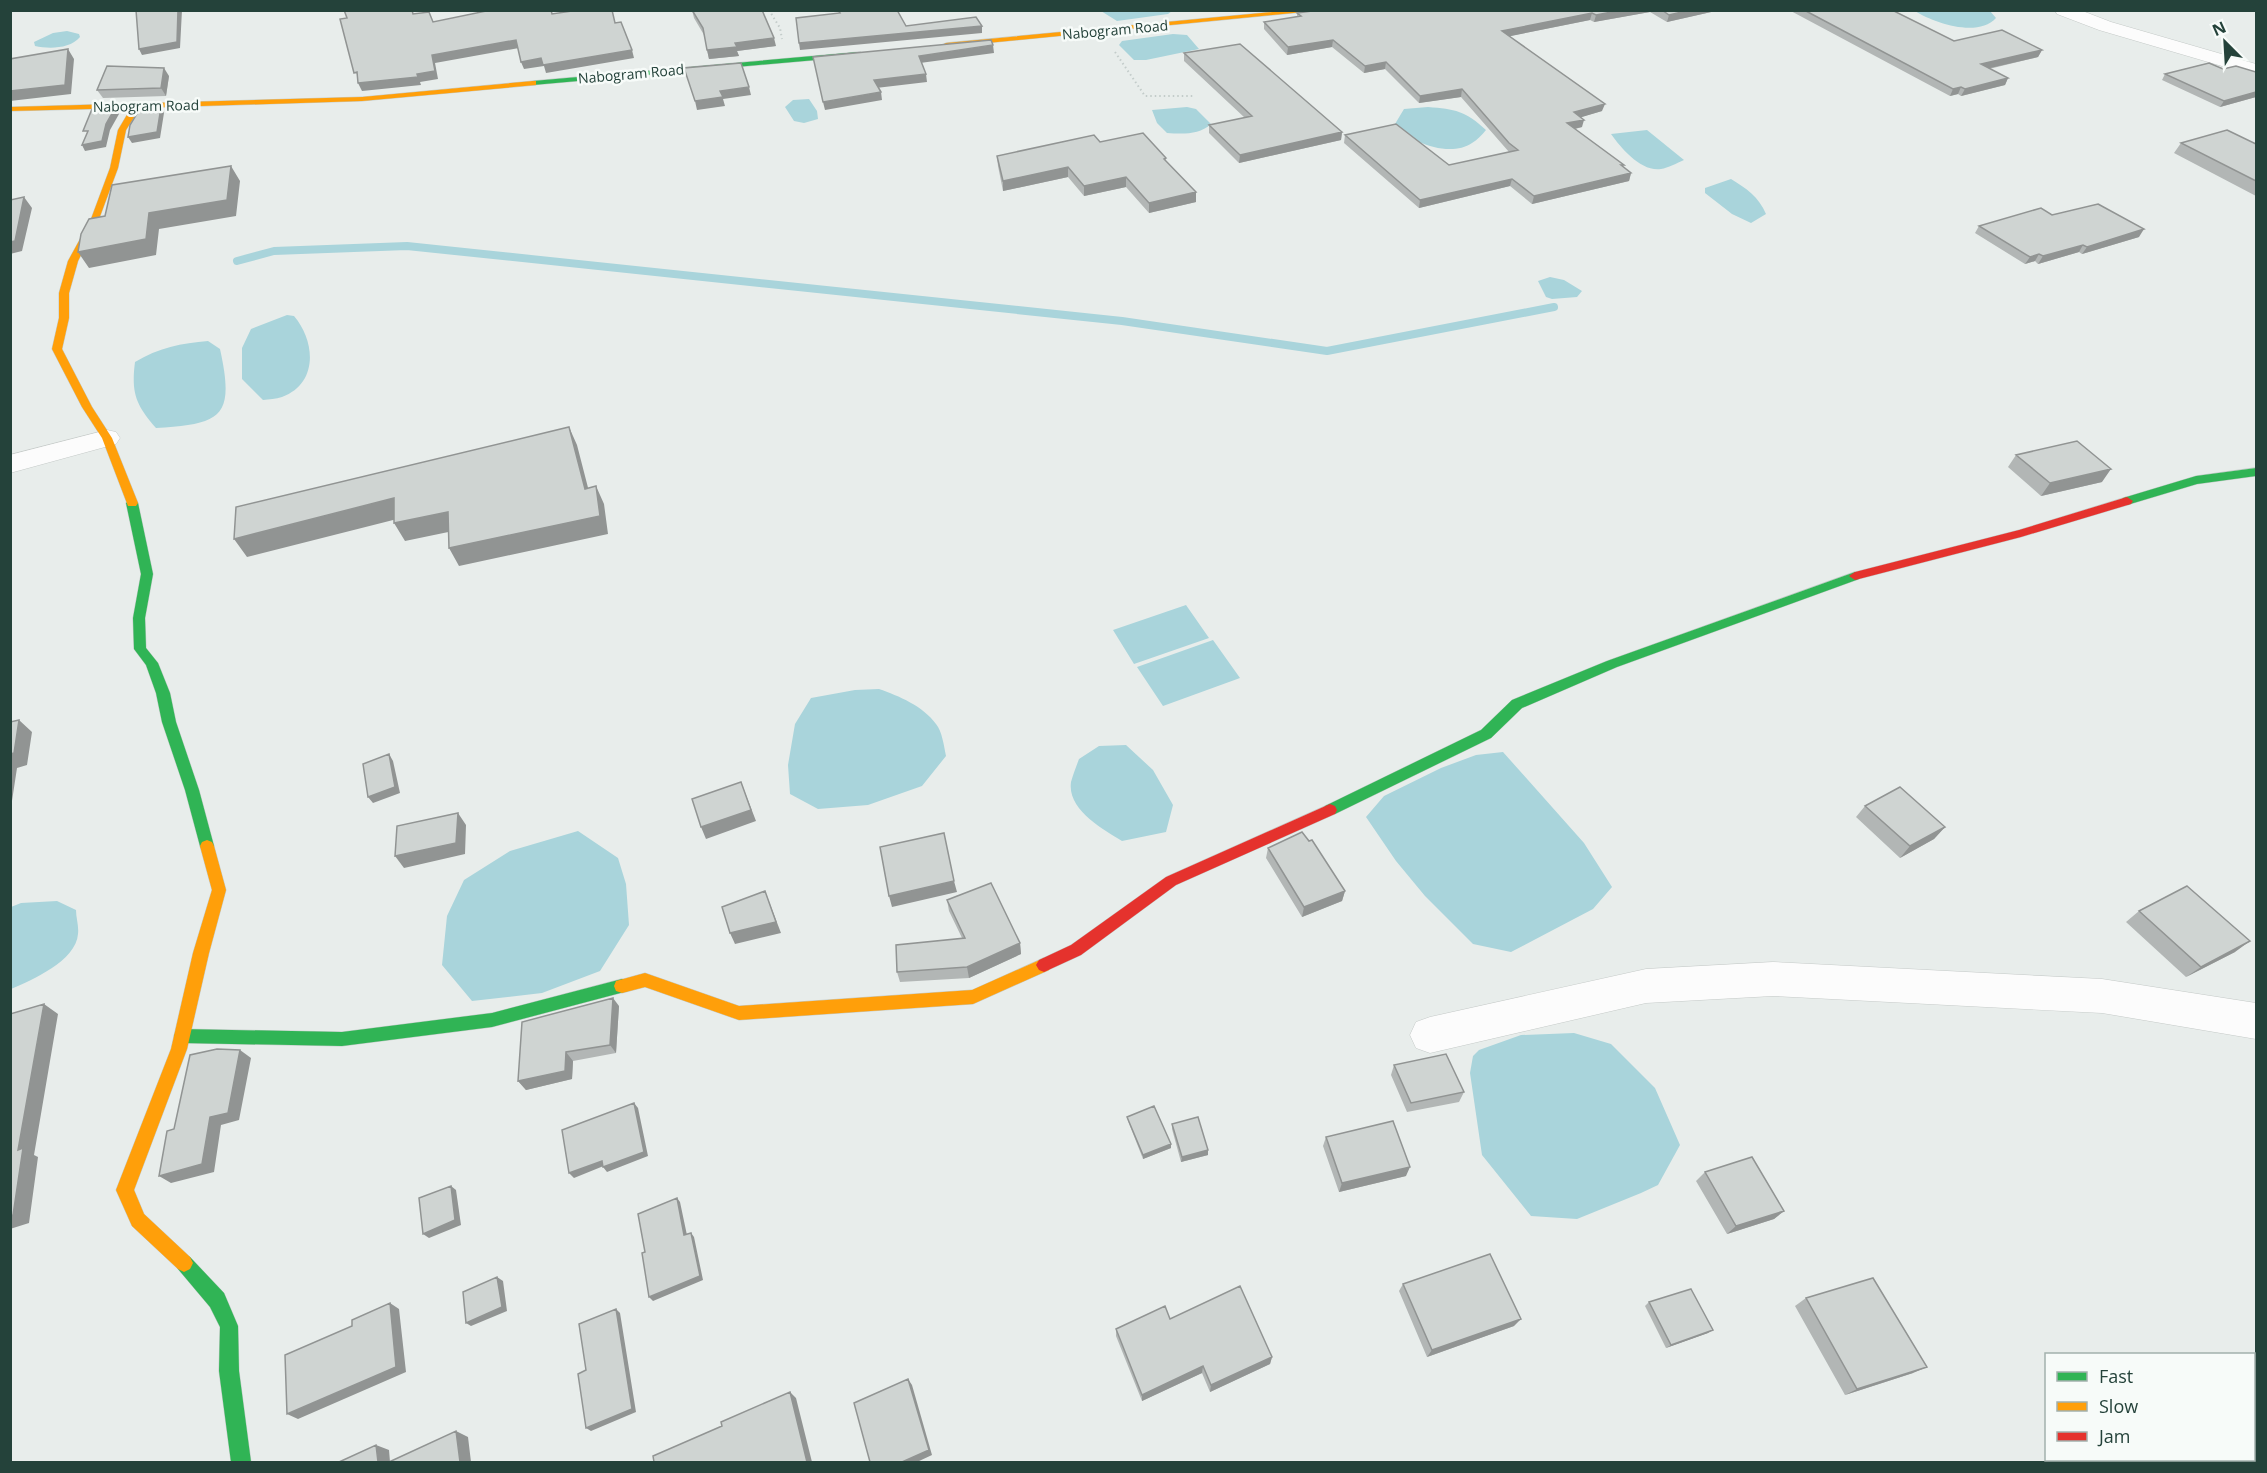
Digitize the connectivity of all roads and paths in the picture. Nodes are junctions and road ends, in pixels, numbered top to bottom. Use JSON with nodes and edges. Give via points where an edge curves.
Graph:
{"nodes":[{"id":1,"x":1321,"y":10,"type":"edge"},
{"id":2,"x":2063,"y":10,"type":"edge"},
{"id":3,"x":1102,"y":31,"type":"junction"},
{"id":4,"x":938,"y":46,"type":"edge"},
{"id":5,"x":867,"y":53,"type":"edge"},
{"id":6,"x":2256,"y":70,"type":"edge"},
{"id":7,"x":1195,"y":96,"type":"dead end"},
{"id":8,"x":136,"y":107,"type":"junction"},
{"id":9,"x":10,"y":109,"type":"edge"},
{"id":10,"x":107,"y":438,"type":"junction"},
{"id":11,"x":10,"y":464,"type":"edge"},
{"id":12,"x":2256,"y":472,"type":"edge"},
{"id":13,"x":2256,"y":1021,"type":"edge"},
{"id":14,"x":1430,"y":1035,"type":"dead end"},
{"id":15,"x":182,"y":1036,"type":"junction"},
{"id":16,"x":241,"y":1462,"type":"edge"}],
"edges":[{"from":1,"to":3,"type":"street","name":"Nabogram Road"},
{"from":2,"to":6,"type":"street"},
{"from":3,"to":4,"type":"street","name":"Nabogram Road"},
{"from":3,"to":7,"type":"path","via":[[1145,96]]},
{"from":5,"to":8,"type":"street","name":"Nabogram Road","via":[[362,99]]},
{"from":8,"to":9,"type":"street","name":"Nabogram Road"},
{"from":8,"to":10,"type":"street","via":[[122,130],[114,168],[95,219],[73,261],[64,293],[64,318],[57,349]]},
{"from":10,"to":11,"type":"street"},
{"from":10,"to":15,"type":"street","via":[[136,513],[147,574],[139,618],[140,649],[152,663],[163,693],[219,890]]},
{"from":12,"to":15,"type":"street","via":[[2196,480],[2021,533],[1866,572],[1602,668],[1517,704],[1486,734],[1273,837],[1171,881],[1076,950],[972,997],[739,1013],[645,980],[492,1020],[342,1039]]},
{"from":13,"to":14,"type":"street","via":[[2103,996],[1773,979],[1646,986]]},
{"from":15,"to":16,"type":"street","via":[[125,1190],[138,1220],[217,1300],[229,1326],[229,1371]]}]}
